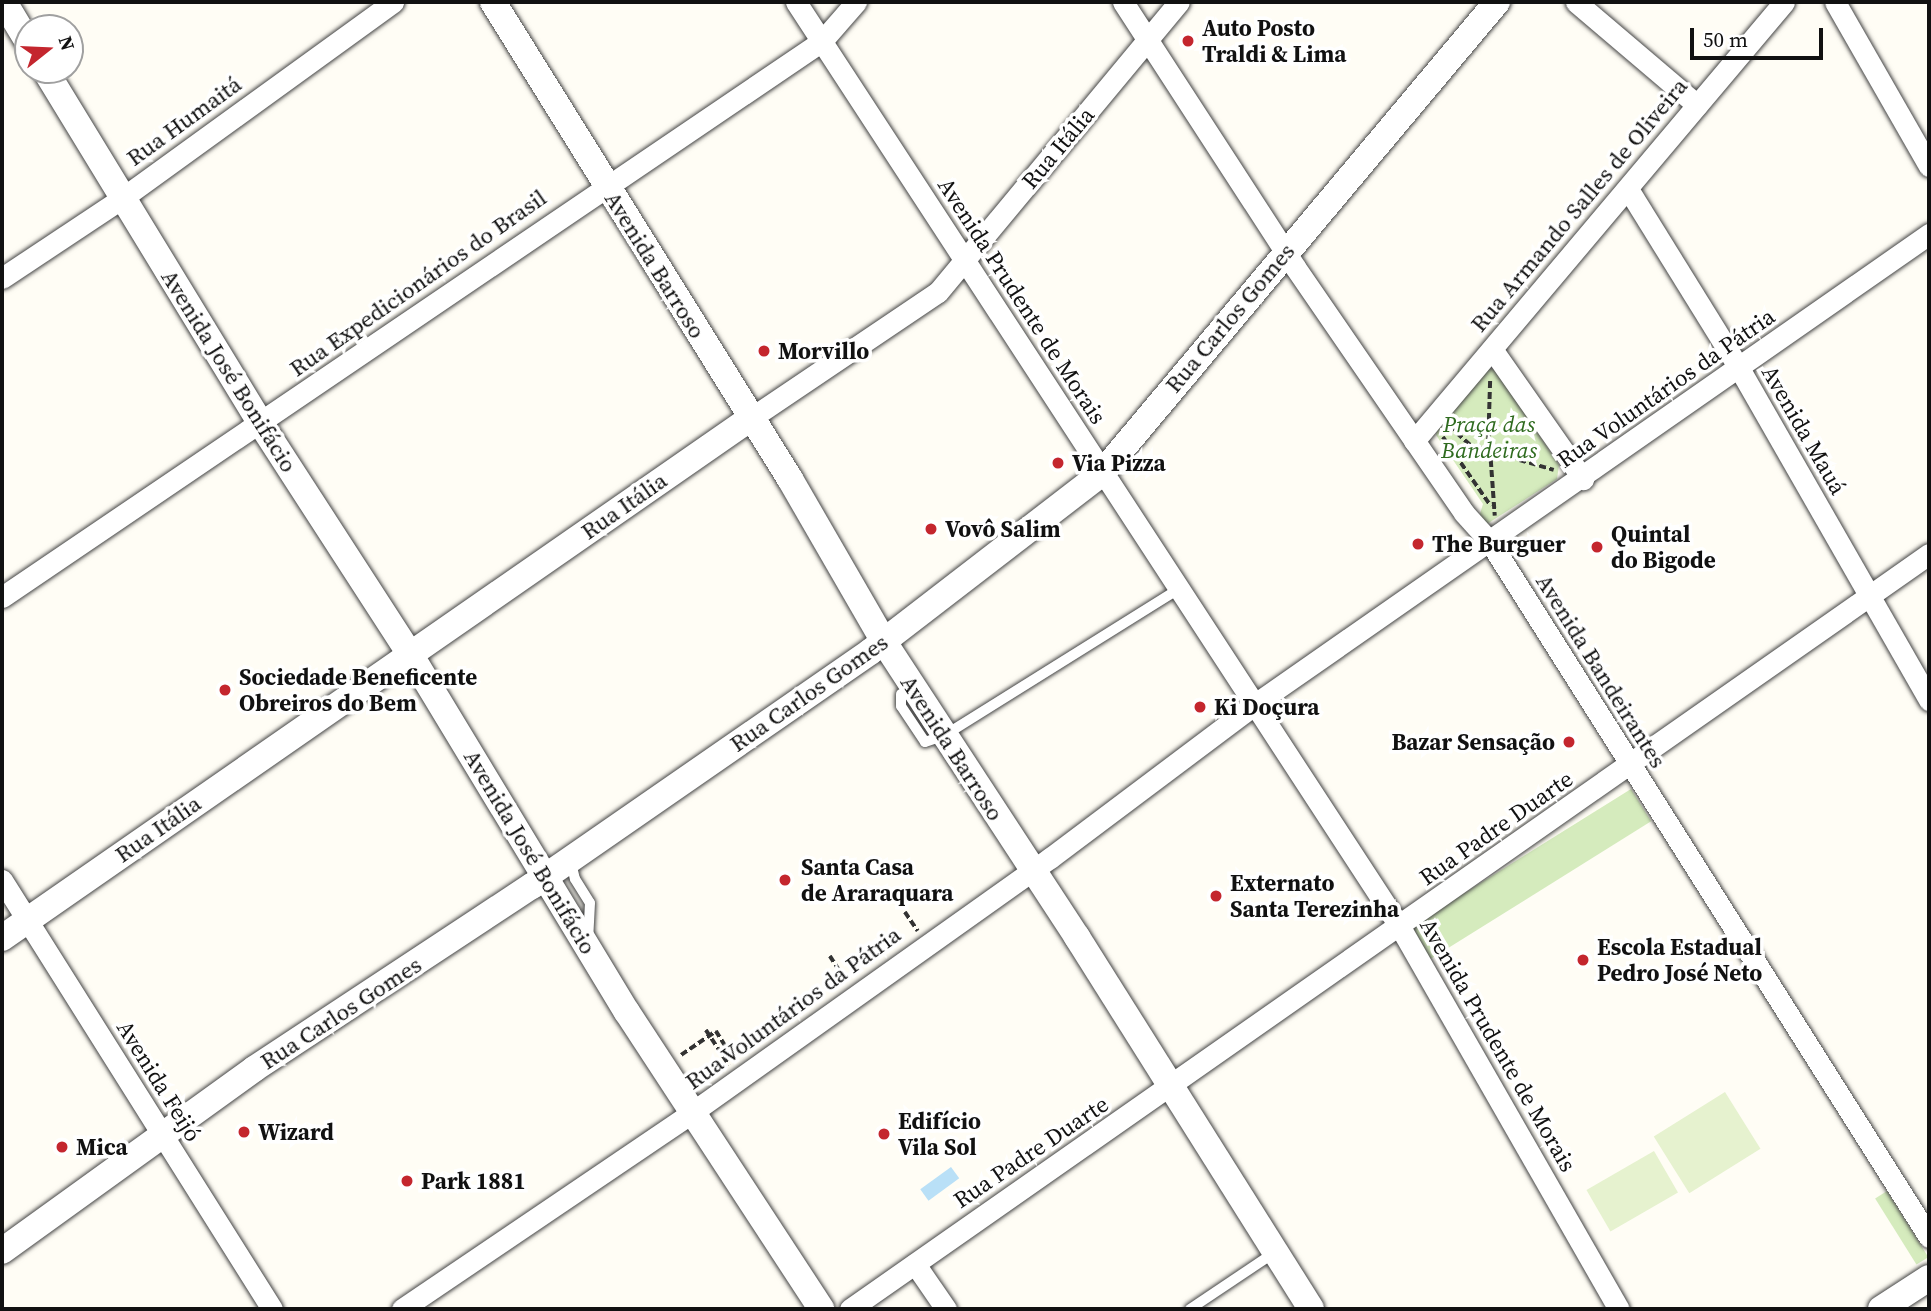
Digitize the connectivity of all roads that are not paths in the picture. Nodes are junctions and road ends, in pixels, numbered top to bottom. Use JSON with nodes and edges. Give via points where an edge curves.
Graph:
{"nodes":[{"id":1,"x":4,"y":2,"type":"edge"},
{"id":2,"x":393,"y":2,"type":"edge"},
{"id":3,"x":493,"y":2,"type":"edge"},
{"id":4,"x":796,"y":2,"type":"edge"},
{"id":5,"x":856,"y":2,"type":"edge"},
{"id":6,"x":1123,"y":2,"type":"edge"},
{"id":7,"x":1179,"y":2,"type":"edge"},
{"id":8,"x":1497,"y":2,"type":"edge"},
{"id":9,"x":1576,"y":2,"type":"edge"},
{"id":10,"x":1784,"y":2,"type":"edge"},
{"id":11,"x":1835,"y":2,"type":"edge"},
{"id":12,"x":14,"y":19,"type":"edge"},
{"id":13,"x":1147,"y":40,"type":"junction"},
{"id":14,"x":822,"y":41,"type":"junction"},
{"id":15,"x":53,"y":84,"type":"edge"},
{"id":16,"x":1697,"y":105,"type":"junction"},
{"id":17,"x":1929,"y":166,"type":"edge"},
{"id":18,"x":605,"y":186,"type":"junction"},
{"id":19,"x":1628,"y":189,"type":"junction"},
{"id":20,"x":121,"y":199,"type":"junction"},
{"id":21,"x":1929,"y":234,"type":"edge"},
{"id":22,"x":1284,"y":251,"type":"junction"},
{"id":23,"x":965,"y":260,"type":"junction"},
{"id":24,"x":2,"y":278,"type":"edge"},
{"id":25,"x":1492,"y":349,"type":"junction"},
{"id":26,"x":1738,"y":368,"type":"junction"},
{"id":27,"x":751,"y":418,"type":"junction"},
{"id":28,"x":261,"y":424,"type":"junction"},
{"id":29,"x":1414,"y":442,"type":"junction"},
{"id":30,"x":1102,"y":473,"type":"junction"},
{"id":31,"x":1583,"y":479,"type":"junction"},
{"id":32,"x":1490,"y":542,"type":"junction"},
{"id":33,"x":1929,"y":554,"type":"edge"},
{"id":34,"x":1179,"y":589,"type":"junction"},
{"id":35,"x":2,"y":597,"type":"edge"},
{"id":36,"x":1870,"y":597,"type":"junction"},
{"id":37,"x":884,"y":642,"type":"junction"},
{"id":38,"x":411,"y":653,"type":"junction"},
{"id":39,"x":901,"y":694,"type":"dead end"},
{"id":40,"x":1929,"y":700,"type":"edge"},
{"id":41,"x":1255,"y":704,"type":"junction"},
{"id":42,"x":945,"y":735,"type":"junction"},
{"id":43,"x":1630,"y":766,"type":"junction"},
{"id":44,"x":570,"y":859,"type":"junction"},
{"id":45,"x":1031,"y":871,"type":"junction"},
{"id":46,"x":545,"y":877,"type":"junction"},
{"id":47,"x":2,"y":880,"type":"edge"},
{"id":48,"x":28,"y":920,"type":"junction"},
{"id":49,"x":1400,"y":927,"type":"junction"},
{"id":50,"x":2,"y":938,"type":"edge"},
{"id":51,"x":587,"y":946,"type":"junction"},
{"id":52,"x":1171,"y":1088,"type":"junction"},
{"id":53,"x":694,"y":1111,"type":"junction"},
{"id":54,"x":162,"y":1134,"type":"junction"},
{"id":55,"x":1929,"y":1237,"type":"edge"},
{"id":56,"x":2,"y":1251,"type":"edge"},
{"id":57,"x":1275,"y":1252,"type":"junction"},
{"id":58,"x":915,"y":1264,"type":"junction"},
{"id":59,"x":1929,"y":1278,"type":"edge"},
{"id":60,"x":272,"y":1309,"type":"edge"},
{"id":61,"x":402,"y":1309,"type":"edge"},
{"id":62,"x":821,"y":1309,"type":"edge"},
{"id":63,"x":850,"y":1309,"type":"edge"},
{"id":64,"x":946,"y":1309,"type":"edge"},
{"id":65,"x":1190,"y":1309,"type":"edge"},
{"id":66,"x":1311,"y":1309,"type":"edge"},
{"id":67,"x":1619,"y":1309,"type":"edge"},
{"id":68,"x":1881,"y":1309,"type":"edge"}],
"edges":[{"from":1,"to":12,"type":"street"},
{"from":2,"to":20,"type":"street","name":"Rua Humaitá"},
{"from":3,"to":18,"type":"street","name":"Avenida Barroso"},
{"from":4,"to":14,"type":"street","name":"Avenida Prudente de Morais"},
{"from":5,"to":14,"type":"street","name":"Rua Expedicionários do Brasil"},
{"from":6,"to":13,"type":"street","name":"Avenida Bandeirantes"},
{"from":7,"to":13,"type":"street","name":"Rua Itália"},
{"from":8,"to":22,"type":"street","name":"Rua Carlos Gomes"},
{"from":9,"to":16,"type":"street"},
{"from":10,"to":16,"type":"street","name":"Rua Armando Salles de Oliveira"},
{"from":11,"to":17,"type":"street"},
{"from":13,"to":22,"type":"street","name":"Avenida Bandeirantes"},
{"from":13,"to":23,"type":"street","name":"Rua Itália"},
{"from":14,"to":18,"type":"street","name":"Rua Expedicionários do Brasil"},
{"from":14,"to":23,"type":"street","name":"Avenida Prudente de Morais"},
{"from":15,"to":20,"type":"street","name":"Avenida José Bonifácio"},
{"from":16,"to":19,"type":"street","name":"Rua Armando Salles de Oliveira"},
{"from":18,"to":27,"type":"street","name":"Avenida Barroso"},
{"from":18,"to":28,"type":"street","name":"Rua Expedicionários do Brasil"},
{"from":19,"to":25,"type":"street","name":"Rua Armando Salles de Oliveira"},
{"from":19,"to":26,"type":"street","name":"Avenida Mauá"},
{"from":20,"to":24,"type":"street","name":"Rua Humaitá"},
{"from":20,"to":28,"type":"street","name":"Avenida José Bonifácio"},
{"from":21,"to":26,"type":"street","name":"Rua Voluntários da Pátria"},
{"from":22,"to":29,"type":"street","name":"Avenida Bandeirantes"},
{"from":22,"to":30,"type":"street","name":"Rua Carlos Gomes"},
{"from":23,"to":27,"type":"street","name":"Rua Itália","via":[[937,292]]},
{"from":23,"to":30,"type":"street","name":"Avenida Prudente de Morais"},
{"from":25,"to":29,"type":"street","name":"Rua Armando Salles de Oliveira"},
{"from":25,"to":31,"type":"street"},
{"from":26,"to":31,"type":"street","name":"Rua Voluntários da Pátria"},
{"from":26,"to":36,"type":"street","name":"Avenida Mauá"},
{"from":27,"to":37,"type":"street","name":"Avenida Barroso"},
{"from":27,"to":38,"type":"street","name":"Rua Itália"},
{"from":28,"to":35,"type":"street","name":"Rua Expedicionários do Brasil"},
{"from":28,"to":38,"type":"street","name":"Avenida José Bonifácio"},
{"from":29,"to":32,"type":"street","name":"Avenida Bandeirantes"},
{"from":30,"to":34,"type":"street","name":"Avenida Prudente de Morais"},
{"from":30,"to":37,"type":"street","name":"Rua Carlos Gomes"},
{"from":31,"to":32,"type":"street","name":"Rua Voluntários da Pátria"},
{"from":32,"to":41,"type":"street","name":"Rua Voluntários da Pátria"},
{"from":32,"to":43,"type":"street","name":"Avenida Bandeirantes"},
{"from":33,"to":36,"type":"street","name":"Rua Padre Duarte"},
{"from":34,"to":41,"type":"street","name":"Avenida Prudente de Morais"},
{"from":34,"to":42,"type":"lane"},
{"from":36,"to":40,"type":"street","name":"Avenida Mauá"},
{"from":36,"to":43,"type":"street","name":"Rua Padre Duarte"},
{"from":37,"to":42,"type":"street","name":"Avenida Barroso"},
{"from":37,"to":44,"type":"street","name":"Rua Carlos Gomes"},
{"from":38,"to":46,"type":"street","name":"Avenida José Bonifácio"},
{"from":38,"to":48,"type":"street","name":"Rua Itália"},
{"from":39,"to":42,"type":"lane","via":[[901,706],[925,742]]},
{"from":41,"to":45,"type":"street","name":"Rua Voluntários da Pátria"},
{"from":41,"to":49,"type":"street","name":"Avenida Prudente de Morais"},
{"from":42,"to":45,"type":"street","name":"Avenida Barroso"},
{"from":43,"to":49,"type":"street","name":"Rua Padre Duarte"},
{"from":43,"to":55,"type":"street","name":"Avenida Bandeirantes"},
{"from":44,"to":46,"type":"street","name":"Rua Carlos Gomes"},
{"from":44,"to":51,"type":"lane","via":[[575,879],[590,903]]},
{"from":45,"to":52,"type":"street","name":"Avenida Barroso"},
{"from":45,"to":53,"type":"street","name":"Rua Voluntários da Pátria"},
{"from":46,"to":51,"type":"street","name":"Avenida José Bonifácio"},
{"from":46,"to":54,"type":"street","name":"Rua Carlos Gomes"},
{"from":47,"to":48,"type":"street","name":"Avenida Feijó"},
{"from":48,"to":50,"type":"street","name":"Rua Itália"},
{"from":48,"to":54,"type":"street","name":"Avenida Feijó"},
{"from":49,"to":52,"type":"street","name":"Rua Padre Duarte"},
{"from":49,"to":67,"type":"street","name":"Avenida Prudente de Morais"},
{"from":51,"to":53,"type":"street","name":"Avenida José Bonifácio"},
{"from":52,"to":57,"type":"street","name":"Avenida Barroso"},
{"from":52,"to":58,"type":"street","name":"Rua Padre Duarte"},
{"from":53,"to":61,"type":"street","name":"Rua Voluntários da Pátria"},
{"from":53,"to":62,"type":"street","name":"Avenida José Bonifácio"},
{"from":54,"to":56,"type":"street","name":"Rua Carlos Gomes"},
{"from":54,"to":60,"type":"street","name":"Avenida Feijó"},
{"from":57,"to":65,"type":"lane"},
{"from":57,"to":66,"type":"street","name":"Avenida Barroso"},
{"from":58,"to":63,"type":"street","name":"Rua Padre Duarte"},
{"from":58,"to":64,"type":"street"},
{"from":59,"to":68,"type":"street"}]}
